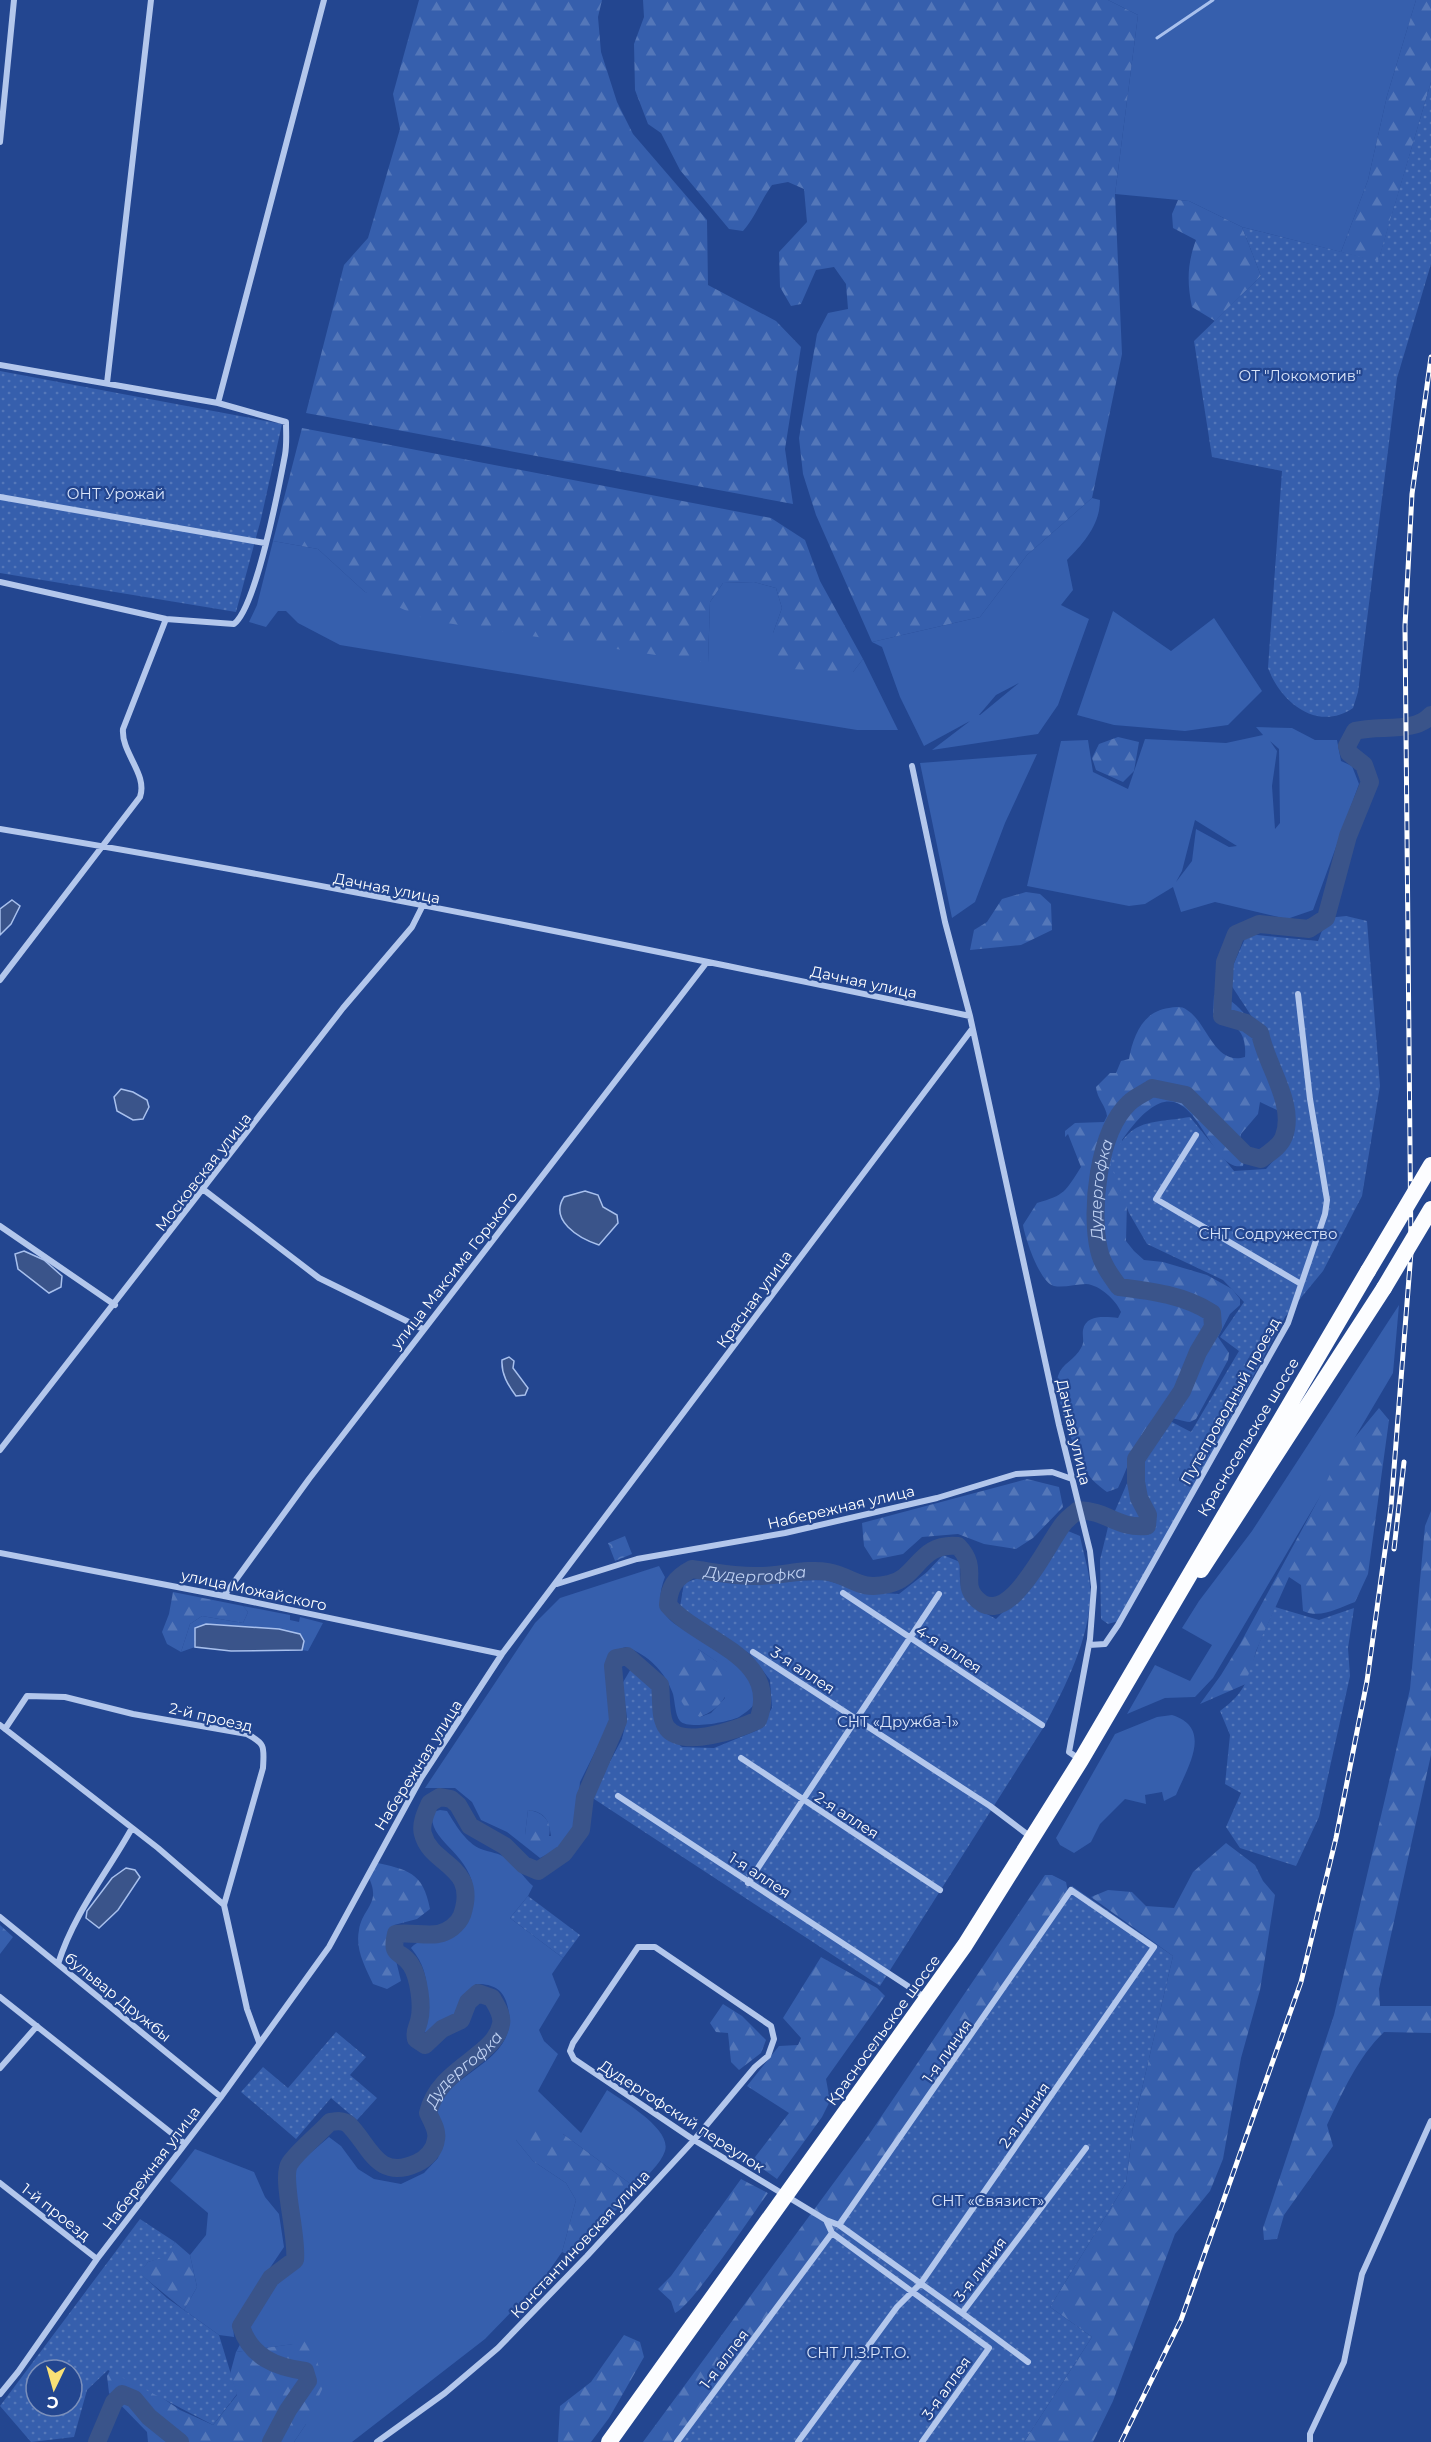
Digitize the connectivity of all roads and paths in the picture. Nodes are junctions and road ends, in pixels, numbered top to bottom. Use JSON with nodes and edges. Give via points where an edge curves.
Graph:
{"nodes":[{"id":1,"x":14,"y":0,"type":"edge"},
{"id":2,"x":151,"y":0,"type":"edge"},
{"id":3,"x":324,"y":0,"type":"edge"},
{"id":4,"x":0,"y":142,"type":"edge"},
{"id":5,"x":0,"y":366,"type":"edge"},
{"id":6,"x":107,"y":382,"type":"junction"},
{"id":7,"x":218,"y":403,"type":"junction"},
{"id":8,"x":0,"y":497,"type":"edge"},
{"id":9,"x":265,"y":543,"type":"junction"},
{"id":10,"x":0,"y":582,"type":"edge"},
{"id":11,"x":166,"y":619,"type":"junction"},
{"id":12,"x":912,"y":766,"type":"dead end"},
{"id":13,"x":0,"y":829,"type":"edge"},
{"id":14,"x":105,"y":846,"type":"junction"},
{"id":15,"x":422,"y":907,"type":"junction"},
{"id":16,"x":707,"y":962,"type":"junction"},
{"id":17,"x":0,"y":980,"type":"edge"},
{"id":18,"x":1298,"y":994,"type":"dead end"},
{"id":19,"x":970,"y":1016,"type":"junction"},
{"id":20,"x":972,"y":1029,"type":"junction"},
{"id":21,"x":1196,"y":1135,"type":"dead end"},
{"id":22,"x":1431,"y":1165,"type":"edge"},
{"id":23,"x":204,"y":1190,"type":"junction"},
{"id":24,"x":1431,"y":1209,"type":"edge"},
{"id":25,"x":0,"y":1226,"type":"edge"},
{"id":26,"x":1301,"y":1284,"type":"junction"},
{"id":27,"x":115,"y":1305,"type":"junction"},
{"id":28,"x":423,"y":1329,"type":"junction"},
{"id":29,"x":0,"y":1450,"type":"edge"},
{"id":30,"x":1072,"y":1479,"type":"junction"},
{"id":31,"x":0,"y":1553,"type":"edge"},
{"id":32,"x":556,"y":1584,"type":"junction"},
{"id":33,"x":843,"y":1593,"type":"dead end"},
{"id":34,"x":939,"y":1594,"type":"dead end"},
{"id":35,"x":224,"y":1596,"type":"junction"},
{"id":36,"x":1160,"y":1622,"type":"junction"},
{"id":37,"x":909,"y":1637,"type":"junction"},
{"id":38,"x":1089,"y":1645,"type":"junction"},
{"id":39,"x":753,"y":1652,"type":"dead end"},
{"id":40,"x":502,"y":1654,"type":"junction"},
{"id":41,"x":856,"y":1719,"type":"junction"},
{"id":42,"x":1042,"y":1725,"type":"dead end"},
{"id":43,"x":3,"y":1727,"type":"edge"},
{"id":44,"x":741,"y":1758,"type":"dead end"},
{"id":45,"x":1081,"y":1760,"type":"junction"},
{"id":46,"x":618,"y":1796,"type":"dead end"},
{"id":47,"x":804,"y":1800,"type":"junction"},
{"id":48,"x":132,"y":1828,"type":"junction"},
{"id":49,"x":1034,"y":1839,"type":"junction"},
{"id":50,"x":748,"y":1883,"type":"junction"},
{"id":51,"x":940,"y":1890,"type":"dead end"},
{"id":52,"x":224,"y":1905,"type":"junction"},
{"id":53,"x":0,"y":1917,"type":"edge"},
{"id":54,"x":1154,"y":1947,"type":"joint"},
{"id":55,"x":58,"y":1964,"type":"junction"},
{"id":56,"x":0,"y":1997,"type":"edge"},
{"id":57,"x":928,"y":1999,"type":"junction"},
{"id":58,"x":37,"y":2026,"type":"junction"},
{"id":59,"x":259,"y":2042,"type":"junction"},
{"id":60,"x":570,"y":2051,"type":"joint"},
{"id":61,"x":0,"y":2068,"type":"edge"},
{"id":62,"x":221,"y":2097,"type":"junction"},
{"id":63,"x":1431,"y":2121,"type":"edge"},
{"id":64,"x":694,"y":2140,"type":"junction"},
{"id":65,"x":184,"y":2143,"type":"junction"},
{"id":66,"x":1086,"y":2148,"type":"dead end"},
{"id":67,"x":0,"y":2183,"type":"edge"},
{"id":68,"x":785,"y":2197,"type":"junction"},
{"id":69,"x":826,"y":2220,"type":"junction"},
{"id":70,"x":839,"y":2225,"type":"junction"},
{"id":71,"x":832,"y":2233,"type":"junction"},
{"id":72,"x":97,"y":2259,"type":"junction"},
{"id":73,"x":921,"y":2283,"type":"junction"},
{"id":74,"x":910,"y":2292,"type":"junction"},
{"id":75,"x":962,"y":2313,"type":"junction"},
{"id":76,"x":1028,"y":2362,"type":"dead end"},
{"id":77,"x":0,"y":2394,"type":"edge"},
{"id":78,"x":377,"y":2442,"type":"edge"},
{"id":79,"x":609,"y":2442,"type":"edge"},
{"id":80,"x":677,"y":2442,"type":"edge"},
{"id":81,"x":798,"y":2442,"type":"edge"},
{"id":82,"x":922,"y":2442,"type":"edge"},
{"id":83,"x":1310,"y":2442,"type":"edge"}],
"edges":[{"from":1,"to":4,"type":"street"},
{"from":2,"to":6,"type":"street"},
{"from":3,"to":7,"type":"street"},
{"from":5,"to":6,"type":"street"},
{"from":6,"to":7,"type":"street"},
{"from":7,"to":9,"type":"street","via":[[286,422],[286,452]]},
{"from":8,"to":9,"type":"street"},
{"from":9,"to":11,"type":"street","via":[[242,618],[234,624]]},
{"from":10,"to":11,"type":"street"},
{"from":11,"to":14,"type":"street","via":[[123,729],[142,791]]},
{"from":12,"to":19,"type":"street","via":[[945,922]]},
{"from":13,"to":14,"type":"street","name":"Дачная улица"},
{"from":14,"to":15,"type":"street","name":"Дачная улица"},
{"from":14,"to":17,"type":"street"},
{"from":15,"to":16,"type":"street","name":"Дачная улица"},
{"from":15,"to":23,"type":"street","name":"Московская улица","via":[[411,927],[343,1008]]},
{"from":16,"to":19,"type":"street","name":"Дачная улица"},
{"from":16,"to":28,"type":"street","name":"улица Максима Горького"},
{"from":18,"to":26,"type":"street","name":"Путепроводный проезд","via":[[1327,1200]]},
{"from":19,"to":20,"type":"street","name":"Дачная улица"},
{"from":20,"to":30,"type":"street","name":"Дачная улица"},
{"from":20,"to":32,"type":"street","name":"Красная улица"},
{"from":21,"to":26,"type":"street","via":[[1156,1199]]},
{"from":22,"to":36,"type":"highway","name":"Красносельское шоссе","bridge":true},
{"from":23,"to":27,"type":"street","name":"Московская улица"},
{"from":23,"to":28,"type":"street","via":[[319,1278]]},
{"from":24,"to":36,"type":"highway","name":"Красносельское шоссе","bridge":true,"via":[[1210,1559]]},
{"from":25,"to":27,"type":"street"},
{"from":26,"to":38,"type":"street","name":"Путепроводный проезд","via":[[1288,1323],[1118,1625],[1105,1644]]},
{"from":27,"to":29,"type":"street","name":"Московская улица"},
{"from":28,"to":35,"type":"street","name":"улица Максима Горького"},
{"from":30,"to":32,"type":"street","name":"Набережная улица","via":[[1052,1472],[1016,1474],[937,1498],[784,1533],[637,1559]]},
{"from":30,"to":38,"type":"street","name":"Дачная улица","via":[[1094,1587]]},
{"from":31,"to":35,"type":"street","name":"улица Можайского"},
{"from":32,"to":40,"type":"street","name":"Набережная улица"},
{"from":33,"to":37,"type":"street","name":"4-я аллея"},
{"from":34,"to":37,"type":"street"},
{"from":35,"to":40,"type":"street","name":"улица Можайского"},
{"from":36,"to":45,"type":"highway","name":"Красносельское шоссе"},
{"from":37,"to":41,"type":"street"},
{"from":37,"to":42,"type":"street","name":"4-я аллея"},
{"from":38,"to":45,"type":"street","name":"Дачная улица","via":[[1069,1752]]},
{"from":39,"to":41,"type":"street","name":"3-я аллея"},
{"from":40,"to":59,"type":"street","name":"Набережная улица","via":[[421,1778],[329,1947]]},
{"from":41,"to":47,"type":"street"},
{"from":41,"to":49,"type":"street","name":"3-я аллея"},
{"from":43,"to":48,"type":"street","name":"2-й проезд"},
{"from":43,"to":52,"type":"street","name":"2-й проезд","via":[[27,1696],[65,1697],[246,1734],[260,1742],[264,1749],[263,1768]]},
{"from":44,"to":47,"type":"street","name":"2-я аллея"},
{"from":45,"to":49,"type":"highway","name":"Красносельское шоссе"},
{"from":46,"to":50,"type":"street","name":"1-я аллея"},
{"from":47,"to":50,"type":"street"},
{"from":47,"to":51,"type":"street","name":"2-я аллея"},
{"from":48,"to":52,"type":"street","name":"2-й проезд"},
{"from":48,"to":55,"type":"street","via":[[84,1904]]},
{"from":49,"to":57,"type":"highway","name":"Красносельское шоссе"},
{"from":50,"to":57,"type":"street","name":"1-я аллея"},
{"from":52,"to":59,"type":"street","name":"2-й проезд","via":[[247,2009]]},
{"from":53,"to":55,"type":"street","name":"бульвар Дружбы"},
{"from":54,"to":70,"type":"street","name":"1-я линия","via":[[1071,1890]]},
{"from":54,"to":73,"type":"street","name":"2-я линия"},
{"from":55,"to":62,"type":"street","name":"бульвар Дружбы"},
{"from":56,"to":58,"type":"street"},
{"from":57,"to":68,"type":"highway","name":"Красносельское шоссе"},
{"from":58,"to":61,"type":"street"},
{"from":58,"to":65,"type":"street"},
{"from":59,"to":62,"type":"street","name":"Набережная улица"},
{"from":60,"to":64,"type":"street","name":"Дудергофский переулок","via":[[574,2059]]},
{"from":60,"to":64,"type":"street","name":"Константиновская улица","via":[[638,1947],[646,1945],[655,1947],[771,2026],[774,2039],[768,2055]]},
{"from":62,"to":65,"type":"street","name":"Набережная улица"},
{"from":63,"to":83,"type":"street","via":[[1362,2274],[1344,2362],[1310,2434]]},
{"from":64,"to":68,"type":"street","name":"Дудергофский переулок"},
{"from":64,"to":78,"type":"street","name":"Константиновская улица","via":[[498,2348]]},
{"from":65,"to":72,"type":"street","name":"Набережная улица"},
{"from":66,"to":75,"type":"street","name":"3-я линия"},
{"from":67,"to":72,"type":"street","name":"1-й проезд"},
{"from":68,"to":69,"type":"street","name":"Дудергофский переулок"},
{"from":68,"to":79,"type":"highway","name":"Красносельское шоссе"},
{"from":69,"to":70,"type":"street","name":"3-я линия"},
{"from":69,"to":71,"type":"street"},
{"from":70,"to":73,"type":"street","name":"3-я линия"},
{"from":71,"to":74,"type":"street"},
{"from":71,"to":80,"type":"street","name":"1-я аллея"},
{"from":72,"to":77,"type":"street","name":"Набережная улица"},
{"from":73,"to":74,"type":"street","name":"2-я линия"},
{"from":73,"to":75,"type":"street","name":"3-я линия"},
{"from":74,"to":81,"type":"street"},
{"from":74,"to":82,"type":"street","name":"3-я аллея","via":[[989,2348]]},
{"from":75,"to":76,"type":"street"}]}
